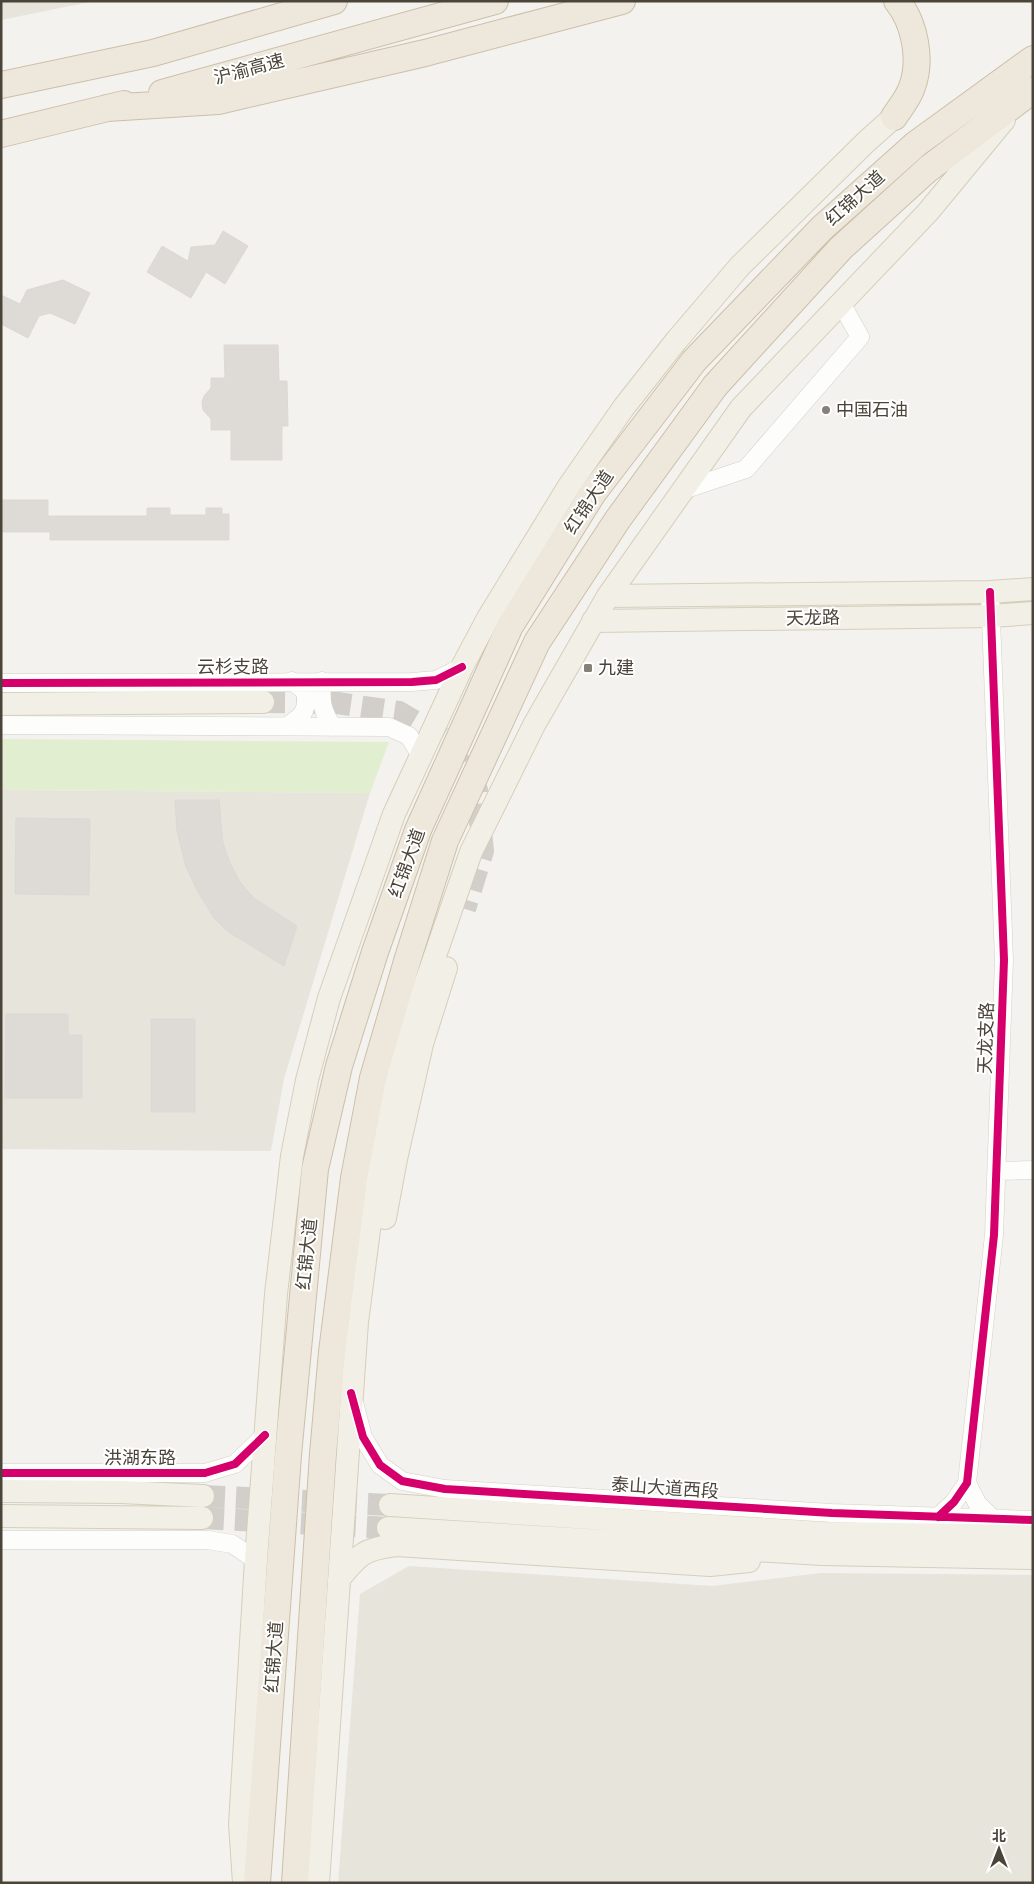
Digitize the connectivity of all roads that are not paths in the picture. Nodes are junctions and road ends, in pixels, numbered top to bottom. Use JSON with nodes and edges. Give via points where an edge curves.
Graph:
{"nodes":[{"id":1,"x":334,"y":1,"type":"edge"},
{"id":2,"x":496,"y":1,"type":"edge"},
{"id":3,"x":897,"y":1,"type":"edge"},
{"id":4,"x":618,"y":2,"type":"edge"},
{"id":5,"x":1033,"y":59,"type":"edge"},
{"id":6,"x":1,"y":85,"type":"edge"},
{"id":7,"x":1028,"y":93,"type":"edge"},
{"id":8,"x":107,"y":108,"type":"junction"},
{"id":9,"x":894,"y":117,"type":"joint"},
{"id":10,"x":1,"y":134,"type":"edge"},
{"id":11,"x":841,"y":303,"type":"junction"},
{"id":12,"x":682,"y":490,"type":"junction"},
{"id":13,"x":1033,"y":588,"type":"edge"},
{"id":14,"x":990,"y":592,"type":"junction"},
{"id":15,"x":608,"y":596,"type":"junction"},
{"id":16,"x":1033,"y":613,"type":"edge"},
{"id":17,"x":992,"y":616,"type":"junction"},
{"id":18,"x":593,"y":621,"type":"junction"},
{"id":19,"x":462,"y":667,"type":"junction"},
{"id":20,"x":292,"y":681,"type":"junction"},
{"id":21,"x":322,"y":681,"type":"junction"},
{"id":22,"x":1,"y":683,"type":"edge"},
{"id":23,"x":263,"y":702,"type":"tunnel mouth"},
{"id":24,"x":1,"y":704,"type":"edge"},
{"id":25,"x":1,"y":725,"type":"edge"},
{"id":26,"x":287,"y":726,"type":"junction"},
{"id":27,"x":333,"y":727,"type":"junction"},
{"id":28,"x":421,"y":756,"type":"junction"},
{"id":29,"x":465,"y":909,"type":"tunnel mouth"},
{"id":30,"x":1033,"y":1170,"type":"edge"},
{"id":31,"x":997,"y":1171,"type":"junction"},
{"id":32,"x":357,"y":1322,"type":"junction"},
{"id":33,"x":351,"y":1393,"type":"junction"},
{"id":34,"x":265,"y":1434,"type":"junction"},
{"id":35,"x":1,"y":1473,"type":"edge"},
{"id":36,"x":967,"y":1483,"type":"junction"},
{"id":37,"x":1,"y":1491,"type":"edge"},
{"id":38,"x":204,"y":1496,"type":"tunnel mouth"},
{"id":39,"x":390,"y":1505,"type":"tunnel mouth"},
{"id":40,"x":1,"y":1516,"type":"edge"},
{"id":41,"x":938,"y":1517,"type":"junction"},
{"id":42,"x":202,"y":1518,"type":"tunnel mouth"},
{"id":43,"x":994,"y":1519,"type":"junction"},
{"id":44,"x":1033,"y":1520,"type":"edge"},
{"id":45,"x":388,"y":1528,"type":"tunnel mouth"},
{"id":46,"x":1033,"y":1536,"type":"edge"},
{"id":47,"x":1,"y":1540,"type":"edge"},
{"id":48,"x":822,"y":1554,"type":"junction"},
{"id":49,"x":1033,"y":1558,"type":"edge"},
{"id":50,"x":256,"y":1560,"type":"junction"},
{"id":51,"x":339,"y":1579,"type":"junction"},
{"id":52,"x":244,"y":1883,"type":"edge"},
{"id":53,"x":257,"y":1883,"type":"edge"},
{"id":54,"x":295,"y":1883,"type":"edge"},
{"id":55,"x":318,"y":1883,"type":"edge"}],
"edges":[{"from":1,"to":6,"type":"highway","via":[[152,53]]},
{"from":2,"to":8,"type":"highway","name":"沪渝高速"},
{"from":3,"to":9,"type":"highway","via":[[911,29],[918,60],[912,87]]},
{"from":4,"to":8,"type":"highway","via":[[426,53],[227,99]]},
{"from":5,"to":53,"type":"highway","name":"红锦大道","via":[[916,144],[822,228],[694,361],[593,493],[510,626],[418,830],[342,1057],[315,1169],[288,1455]]},
{"from":7,"to":11,"type":"main road","name":"红锦大道","via":[[928,212]]},
{"from":7,"to":54,"type":"highway","name":"红锦大道","via":[[928,169],[841,248],[715,386],[618,519],[537,642],[446,841],[373,1078],[354,1178],[323,1454]]},
{"from":8,"to":10,"type":"highway","name":"沪渝高速"},
{"from":9,"to":19,"type":"main road","name":"红锦大道","via":[[740,266],[624,407],[569,486],[488,618]]},
{"from":11,"to":12,"type":"main road","name":"红锦大道","via":[[740,408]]},
{"from":11,"to":12,"type":"street","via":[[860,337],[746,469]]},
{"from":12,"to":15,"type":"main road","name":"红锦大道"},
{"from":13,"to":14,"type":"main road","name":"天龙路"},
{"from":14,"to":15,"type":"main road","name":"天龙路"},
{"from":14,"to":17,"type":"street","name":"天龙支路"},
{"from":15,"to":18,"type":"main road","name":"红锦大道"},
{"from":16,"to":17,"type":"main road","name":"天龙路"},
{"from":17,"to":18,"type":"main road","name":"天龙路"},
{"from":17,"to":31,"type":"street","name":"天龙支路","via":[[1004,960]]},
{"from":18,"to":32,"type":"main road","name":"红锦大道","via":[[534,725],[471,852],[411,1025],[380,1146]]},
{"from":19,"to":21,"type":"street","name":"云杉支路","via":[[436,680]]},
{"from":19,"to":28,"type":"main road","name":"红锦大道"},
{"from":20,"to":21,"type":"street","name":"云杉支路"},
{"from":20,"to":22,"type":"street","name":"云杉支路"},
{"from":20,"to":26,"type":"street","via":[[305,690],[307,705],[301,717]]},
{"from":21,"to":27,"type":"street","via":[[324,714]]},
{"from":23,"to":24,"type":"main road"},
{"from":25,"to":26,"type":"street"},
{"from":26,"to":27,"type":"street"},
{"from":27,"to":28,"type":"street","via":[[389,727],[409,736]]},
{"from":28,"to":34,"type":"main road","name":"红锦大道","via":[[394,814],[358,915],[329,998],[307,1080],[292,1156],[276,1294]]},
{"from":29,"to":32,"type":"main road","via":[[422,1044],[396,1159],[375,1275]]},
{"from":30,"to":31,"type":"street"},
{"from":31,"to":36,"type":"street","name":"天龙支路","via":[[994,1235]]},
{"from":32,"to":33,"type":"main road","name":"红锦大道"},
{"from":33,"to":41,"type":"street","name":"泰山大道西段","via":[[363,1437],[380,1465],[402,1481],[445,1489]]},
{"from":33,"to":51,"type":"main road","name":"红锦大道"},
{"from":34,"to":35,"type":"street","name":"洪湖东路","via":[[235,1464],[205,1473]]},
{"from":34,"to":50,"type":"main road","name":"红锦大道"},
{"from":36,"to":41,"type":"street"},
{"from":36,"to":43,"type":"street","via":[[977,1503]]},
{"from":37,"to":38,"type":"main road","name":"洪湖东路"},
{"from":39,"to":46,"type":"main road","name":"泰山大道西段","via":[[822,1533]]},
{"from":40,"to":42,"type":"main road"},
{"from":41,"to":43,"type":"street","name":"泰山大道西段"},
{"from":43,"to":44,"type":"street","name":"泰山大道西段"},
{"from":45,"to":48,"type":"main road"},
{"from":47,"to":50,"type":"street","via":[[208,1540],[232,1544]]},
{"from":48,"to":49,"type":"main road"},
{"from":48,"to":51,"type":"main road","via":[[710,1565],[396,1545],[373,1548],[355,1558]]},
{"from":50,"to":52,"type":"main road","name":"红锦大道","via":[[240,1824]]},
{"from":51,"to":55,"type":"main road","name":"红锦大道"}]}
